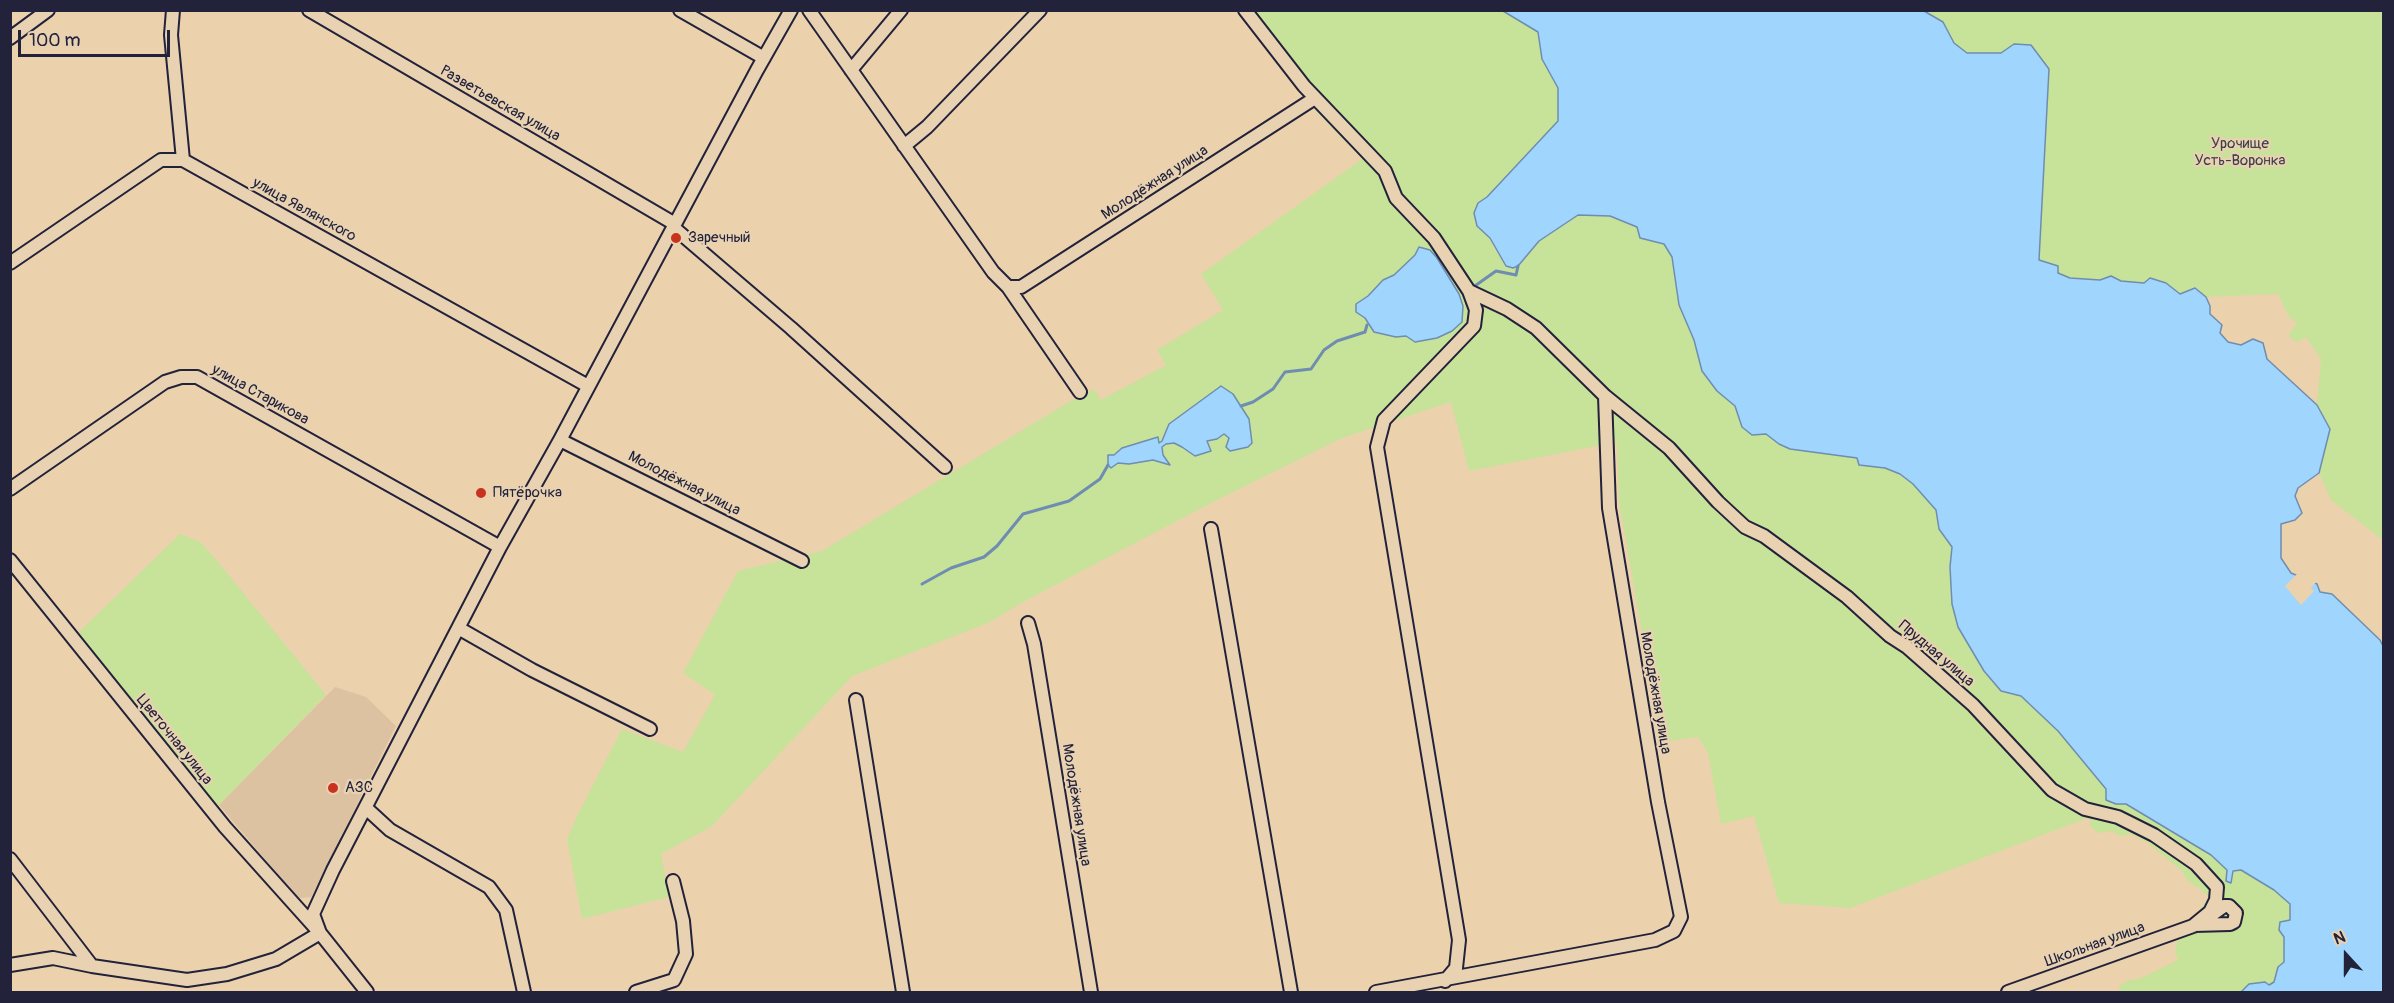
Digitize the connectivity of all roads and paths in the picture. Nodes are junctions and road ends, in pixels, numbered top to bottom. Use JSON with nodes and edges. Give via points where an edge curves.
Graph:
{"nodes":[{"id":1,"x":48,"y":10,"type":"edge"},
{"id":2,"x":173,"y":10,"type":"edge"},
{"id":3,"x":309,"y":10,"type":"edge"},
{"id":4,"x":680,"y":10,"type":"edge"},
{"id":5,"x":791,"y":10,"type":"edge"},
{"id":6,"x":809,"y":10,"type":"edge"},
{"id":7,"x":901,"y":10,"type":"edge"},
{"id":8,"x":1040,"y":10,"type":"edge"},
{"id":9,"x":1245,"y":10,"type":"edge"},
{"id":10,"x":10,"y":38,"type":"edge"},
{"id":11,"x":764,"y":58,"type":"junction"},
{"id":12,"x":851,"y":70,"type":"junction"},
{"id":13,"x":1316,"y":98,"type":"junction"},
{"id":14,"x":904,"y":146,"type":"junction"},
{"id":15,"x":183,"y":160,"type":"junction"},
{"id":16,"x":674,"y":226,"type":"junction"},
{"id":17,"x":10,"y":263,"type":"edge"},
{"id":18,"x":1008,"y":287,"type":"junction"},
{"id":19,"x":1469,"y":291,"type":"junction"},
{"id":20,"x":588,"y":386,"type":"junction"},
{"id":21,"x":1080,"y":392,"type":"dead end"},
{"id":22,"x":1605,"y":396,"type":"junction"},
{"id":23,"x":560,"y":440,"type":"junction"},
{"id":24,"x":945,"y":467,"type":"dead end"},
{"id":25,"x":10,"y":489,"type":"edge"},
{"id":26,"x":1210,"y":529,"type":"dead end"},
{"id":27,"x":500,"y":547,"type":"junction"},
{"id":28,"x":10,"y":560,"type":"edge"},
{"id":29,"x":802,"y":561,"type":"dead end"},
{"id":30,"x":1028,"y":623,"type":"dead end"},
{"id":31,"x":460,"y":629,"type":"junction"},
{"id":32,"x":856,"y":700,"type":"dead end"},
{"id":33,"x":650,"y":729,"type":"dead end"},
{"id":34,"x":366,"y":808,"type":"junction"},
{"id":35,"x":10,"y":859,"type":"edge"},
{"id":36,"x":673,"y":880,"type":"dead end"},
{"id":37,"x":2193,"y":926,"type":"joint"},
{"id":38,"x":320,"y":933,"type":"junction"},
{"id":39,"x":10,"y":965,"type":"edge"},
{"id":40,"x":92,"y":966,"type":"junction"},
{"id":41,"x":1445,"y":981,"type":"junction"},
{"id":42,"x":187,"y":986,"type":"edge"},
{"id":43,"x":367,"y":993,"type":"edge"},
{"id":44,"x":524,"y":993,"type":"edge"},
{"id":45,"x":636,"y":993,"type":"edge"},
{"id":46,"x":903,"y":993,"type":"edge"},
{"id":47,"x":1091,"y":993,"type":"edge"},
{"id":48,"x":1291,"y":993,"type":"edge"},
{"id":49,"x":1376,"y":993,"type":"edge"},
{"id":50,"x":2007,"y":993,"type":"edge"}],
"edges":[{"from":1,"to":10,"type":"street"},
{"from":2,"to":15,"type":"street","via":[[171,35]]},
{"from":3,"to":16,"type":"street","name":"Разветьевская улица"},
{"from":4,"to":11,"type":"street"},
{"from":5,"to":11,"type":"street"},
{"from":6,"to":12,"type":"street"},
{"from":7,"to":12,"type":"street"},
{"from":8,"to":14,"type":"street"},
{"from":9,"to":13,"type":"street"},
{"from":11,"to":16,"type":"street"},
{"from":12,"to":14,"type":"street"},
{"from":13,"to":18,"type":"street","name":"Молодёжная улица","via":[[1021,287]]},
{"from":13,"to":19,"type":"street","via":[[1385,171],[1396,198],[1434,238]]},
{"from":14,"to":18,"type":"street","via":[[993,272]]},
{"from":15,"to":17,"type":"street","via":[[160,160]]},
{"from":15,"to":20,"type":"street","name":"улица Являнского"},
{"from":16,"to":20,"type":"street"},
{"from":16,"to":24,"type":"street","name":"Разветьевская улица"},
{"from":18,"to":21,"type":"street"},
{"from":19,"to":22,"type":"street","via":[[1508,309],[1536,328]]},
{"from":19,"to":41,"type":"street","via":[[1476,310],[1474,326],[1384,420],[1377,447],[1459,940],[1456,968]]},
{"from":20,"to":23,"type":"street"},
{"from":22,"to":37,"type":"street","name":"Прудная улица","via":[[1670,448],[1745,527],[1764,536],[1847,597],[1907,647],[1996,729],[2052,790],[2085,809],[2118,817],[2154,835],[2196,864],[2217,887],[2210,912]]},
{"from":22,"to":41,"type":"street","name":"Молодёжная улица","via":[[1609,508],[1681,917],[1674,931],[1655,940]]},
{"from":23,"to":27,"type":"street"},
{"from":23,"to":29,"type":"street","name":"Молодёжная улица"},
{"from":25,"to":27,"type":"street","name":"улица Старикова","via":[[165,382],[181,376],[197,377]]},
{"from":26,"to":48,"type":"street"},
{"from":27,"to":31,"type":"street"},
{"from":28,"to":38,"type":"street","name":"Цветочная улица","via":[[225,826]]},
{"from":30,"to":47,"type":"street","name":"Молодёжная улица"},
{"from":31,"to":33,"type":"street"},
{"from":31,"to":34,"type":"street"},
{"from":32,"to":46,"type":"street"},
{"from":34,"to":38,"type":"street","via":[[313,914]]},
{"from":34,"to":44,"type":"street","via":[[390,830],[489,887],[506,910]]},
{"from":35,"to":40,"type":"street"},
{"from":36,"to":45,"type":"street","via":[[686,954],[674,980]]},
{"from":37,"to":50,"type":"street","name":"Школьная улица"},
{"from":38,"to":42,"type":"street","via":[[276,959]]},
{"from":38,"to":43,"type":"street","name":"Цветочная улица"},
{"from":39,"to":40,"type":"street","via":[[53,958]]},
{"from":40,"to":42,"type":"street"},
{"from":41,"to":49,"type":"street","name":"Молодёжная улица"}]}
